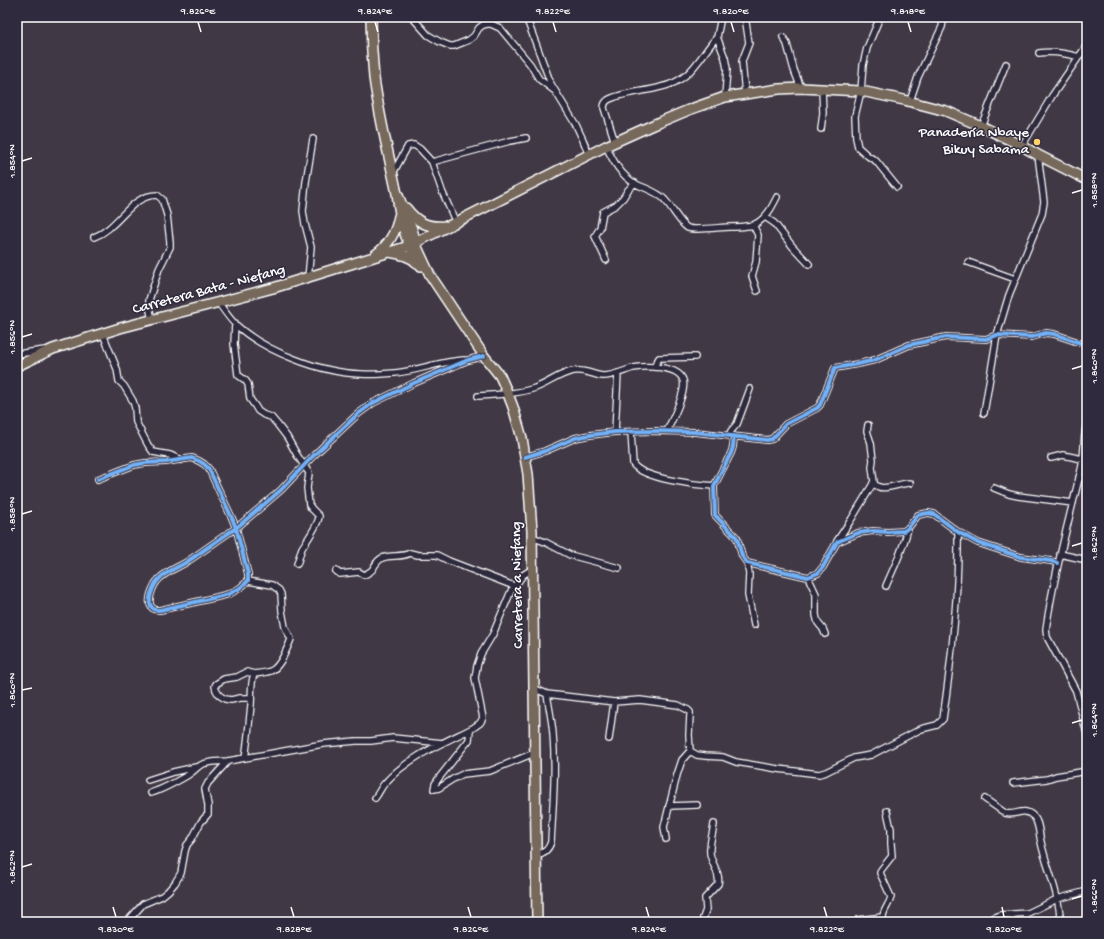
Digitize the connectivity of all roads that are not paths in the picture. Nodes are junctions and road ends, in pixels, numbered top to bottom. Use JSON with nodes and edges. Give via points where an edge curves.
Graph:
{"nodes":[{"id":1,"x":371,"y":17,"type":"edge"},
{"id":2,"x":412,"y":17,"type":"edge"},
{"id":3,"x":526,"y":17,"type":"edge"},
{"id":4,"x":721,"y":17,"type":"edge"},
{"id":5,"x":880,"y":17,"type":"edge"},
{"id":6,"x":944,"y":17,"type":"edge"},
{"id":7,"x":746,"y":23,"type":"dead end"},
{"id":8,"x":717,"y":37,"type":"junction"},
{"id":9,"x":783,"y":37,"type":"dead end"},
{"id":10,"x":1087,"y":45,"type":"edge"},
{"id":11,"x":1039,"y":54,"type":"dead end"},
{"id":12,"x":1079,"y":57,"type":"junction"},
{"id":13,"x":1006,"y":64,"type":"dead end"},
{"id":14,"x":801,"y":88,"type":"junction"},
{"id":15,"x":822,"y":89,"type":"junction"},
{"id":16,"x":861,"y":91,"type":"junction"},
{"id":17,"x":555,"y":92,"type":"junction"},
{"id":18,"x":745,"y":94,"type":"junction"},
{"id":19,"x":725,"y":97,"type":"junction"},
{"id":20,"x":910,"y":101,"type":"junction"},
{"id":21,"x":981,"y":126,"type":"junction"},
{"id":22,"x":821,"y":129,"type":"dead end"},
{"id":23,"x":526,"y":138,"type":"dead end"},
{"id":24,"x":313,"y":139,"type":"dead end"},
{"id":25,"x":615,"y":142,"type":"junction"},
{"id":26,"x":606,"y":146,"type":"junction"},
{"id":27,"x":1022,"y":146,"type":"junction"},
{"id":28,"x":589,"y":155,"type":"junction"},
{"id":29,"x":1038,"y":155,"type":"junction"},
{"id":30,"x":432,"y":162,"type":"junction"},
{"id":31,"x":393,"y":173,"type":"junction"},
{"id":32,"x":1087,"y":180,"type":"edge"},
{"id":33,"x":635,"y":183,"type":"junction"},
{"id":34,"x":897,"y":187,"type":"dead end"},
{"id":35,"x":399,"y":197,"type":"junction"},
{"id":36,"x":777,"y":197,"type":"dead end"},
{"id":37,"x":400,"y":213,"type":"junction"},
{"id":38,"x":765,"y":217,"type":"junction"},
{"id":39,"x":454,"y":224,"type":"junction"},
{"id":40,"x":753,"y":225,"type":"junction"},
{"id":41,"x":94,"y":237,"type":"dead end"},
{"id":42,"x":427,"y":238,"type":"junction"},
{"id":43,"x":413,"y":244,"type":"junction"},
{"id":44,"x":390,"y":252,"type":"junction"},
{"id":45,"x":420,"y":254,"type":"junction"},
{"id":46,"x":368,"y":259,"type":"junction"},
{"id":47,"x":606,"y":260,"type":"dead end"},
{"id":48,"x":968,"y":262,"type":"dead end"},
{"id":49,"x":809,"y":264,"type":"dead end"},
{"id":50,"x":426,"y":272,"type":"junction"},
{"id":51,"x":308,"y":278,"type":"junction"},
{"id":52,"x":1015,"y":279,"type":"junction"},
{"id":53,"x":757,"y":291,"type":"dead end"},
{"id":54,"x":218,"y":302,"type":"junction"},
{"id":55,"x":152,"y":320,"type":"junction"},
{"id":56,"x":235,"y":323,"type":"junction"},
{"id":57,"x":103,"y":334,"type":"junction"},
{"id":58,"x":997,"y":335,"type":"junction"},
{"id":59,"x":1087,"y":346,"type":"edge"},
{"id":60,"x":53,"y":349,"type":"junction"},
{"id":61,"x":17,"y":354,"type":"edge"},
{"id":62,"x":484,"y":356,"type":"junction"},
{"id":63,"x":695,"y":358,"type":"dead end"},
{"id":64,"x":468,"y":360,"type":"junction"},
{"id":65,"x":17,"y":366,"type":"edge"},
{"id":66,"x":654,"y":367,"type":"junction"},
{"id":67,"x":618,"y":373,"type":"junction"},
{"id":68,"x":750,"y":389,"type":"dead end"},
{"id":69,"x":508,"y":394,"type":"junction"},
{"id":70,"x":478,"y":396,"type":"dead end"},
{"id":71,"x":984,"y":413,"type":"dead end"},
{"id":72,"x":1087,"y":422,"type":"edge"},
{"id":73,"x":868,"y":425,"type":"dead end"},
{"id":74,"x":667,"y":431,"type":"junction"},
{"id":75,"x":615,"y":432,"type":"junction"},
{"id":76,"x":631,"y":432,"type":"junction"},
{"id":77,"x":731,"y":436,"type":"junction"},
{"id":78,"x":525,"y":457,"type":"junction"},
{"id":79,"x":1051,"y":458,"type":"dead end"},
{"id":80,"x":1082,"y":459,"type":"junction"},
{"id":81,"x":181,"y":460,"type":"junction"},
{"id":82,"x":304,"y":465,"type":"junction"},
{"id":83,"x":1079,"y":477,"type":"junction"},
{"id":84,"x":1087,"y":478,"type":"edge"},
{"id":85,"x":98,"y":479,"type":"dead end"},
{"id":86,"x":873,"y":483,"type":"junction"},
{"id":87,"x":910,"y":483,"type":"dead end"},
{"id":88,"x":714,"y":486,"type":"junction"},
{"id":89,"x":994,"y":488,"type":"dead end"},
{"id":90,"x":1073,"y":503,"type":"junction"},
{"id":91,"x":236,"y":528,"type":"junction"},
{"id":92,"x":908,"y":528,"type":"junction"},
{"id":93,"x":958,"y":532,"type":"junction"},
{"id":94,"x":532,"y":537,"type":"junction"},
{"id":95,"x":837,"y":542,"type":"junction"},
{"id":96,"x":1060,"y":554,"type":"junction"},
{"id":97,"x":1087,"y":560,"type":"edge"},
{"id":98,"x":1057,"y":563,"type":"junction"},
{"id":99,"x":297,"y":564,"type":"dead end"},
{"id":100,"x":747,"y":564,"type":"junction"},
{"id":101,"x":619,"y":568,"type":"dead end"},
{"id":102,"x":336,"y":570,"type":"dead end"},
{"id":103,"x":532,"y":570,"type":"junction"},
{"id":104,"x":808,"y":577,"type":"junction"},
{"id":105,"x":248,"y":581,"type":"junction"},
{"id":106,"x":514,"y":586,"type":"junction"},
{"id":107,"x":886,"y":586,"type":"dead end"},
{"id":108,"x":754,"y":625,"type":"dead end"},
{"id":109,"x":825,"y":634,"type":"dead end"},
{"id":110,"x":254,"y":674,"type":"junction"},
{"id":111,"x":533,"y":688,"type":"junction"},
{"id":112,"x":547,"y":694,"type":"junction"},
{"id":113,"x":251,"y":698,"type":"junction"},
{"id":114,"x":614,"y":702,"type":"junction"},
{"id":115,"x":470,"y":730,"type":"junction"},
{"id":116,"x":1087,"y":734,"type":"edge"},
{"id":117,"x":609,"y":739,"type":"dead end"},
{"id":118,"x":443,"y":743,"type":"junction"},
{"id":119,"x":690,"y":751,"type":"junction"},
{"id":120,"x":534,"y":753,"type":"junction"},
{"id":121,"x":245,"y":758,"type":"junction"},
{"id":122,"x":228,"y":761,"type":"junction"},
{"id":123,"x":198,"y":767,"type":"junction"},
{"id":124,"x":1087,"y":771,"type":"edge"},
{"id":125,"x":148,"y":780,"type":"dead end"},
{"id":126,"x":1013,"y":783,"type":"dead end"},
{"id":127,"x":151,"y":793,"type":"dead end"},
{"id":128,"x":375,"y":798,"type":"dead end"},
{"id":129,"x":985,"y":799,"type":"dead end"},
{"id":130,"x":698,"y":805,"type":"dead end"},
{"id":131,"x":669,"y":806,"type":"junction"},
{"id":132,"x":886,"y":811,"type":"dead end"},
{"id":133,"x":714,"y":824,"type":"dead end"},
{"id":134,"x":666,"y":839,"type":"dead end"},
{"id":135,"x":536,"y":856,"type":"junction"},
{"id":136,"x":1087,"y":891,"type":"edge"},
{"id":137,"x":1058,"y":899,"type":"junction"},
{"id":138,"x":883,"y":920,"type":"edge"},
{"id":139,"x":127,"y":922,"type":"edge"},
{"id":140,"x":537,"y":922,"type":"edge"},
{"id":141,"x":704,"y":922,"type":"edge"},
{"id":142,"x":856,"y":922,"type":"edge"},
{"id":143,"x":986,"y":922,"type":"edge"},
{"id":144,"x":1061,"y":922,"type":"edge"}],
"edges":[{"from":1,"to":31,"type":"main road","via":[[374,78]]},
{"from":2,"to":17,"type":"street","via":[[428,35],[450,46],[469,40],[479,28],[487,24],[500,28],[539,79]]},
{"from":3,"to":17,"type":"street"},
{"from":4,"to":8,"type":"street"},
{"from":5,"to":16,"type":"street","via":[[867,48]]},
{"from":6,"to":20,"type":"street"},
{"from":7,"to":18,"type":"street","via":[[748,43],[742,61]]},
{"from":8,"to":19,"type":"street","via":[[727,69]]},
{"from":8,"to":25,"type":"street","via":[[686,75],[676,81],[662,87],[626,94],[604,104]]},
{"from":9,"to":14,"type":"street"},
{"from":10,"to":12,"type":"street"},
{"from":11,"to":12,"type":"street","via":[[1048,52]]},
{"from":12,"to":27,"type":"street"},
{"from":13,"to":21,"type":"street"},
{"from":14,"to":15,"type":"main road","name":"Carretera Bata - Niefang"},
{"from":14,"to":18,"type":"main road","name":"Carretera Bata - Niefang"},
{"from":15,"to":16,"type":"main road","name":"Carretera Bata - Niefang"},
{"from":15,"to":22,"type":"street"},
{"from":16,"to":20,"type":"main road","name":"Carretera Bata - Niefang"},
{"from":16,"to":34,"type":"street","via":[[855,116],[858,147],[876,161]]},
{"from":17,"to":28,"type":"street","via":[[576,125]]},
{"from":18,"to":19,"type":"main road","name":"Carretera Bata - Niefang"},
{"from":19,"to":25,"type":"main road","name":"Carretera Bata - Niefang"},
{"from":20,"to":21,"type":"main road","name":"Carretera Bata - Niefang","via":[[946,111]]},
{"from":21,"to":27,"type":"main road","name":"Carretera Bata - Niefang"},
{"from":23,"to":30,"type":"street"},
{"from":24,"to":51,"type":"street","via":[[303,211],[311,247]]},
{"from":25,"to":26,"type":"main road","name":"Carretera Bata - Niefang"},
{"from":26,"to":28,"type":"main road","name":"Carretera Bata - Niefang"},
{"from":26,"to":33,"type":"street","via":[[619,169]]},
{"from":27,"to":29,"type":"main road","name":"Carretera Bata - Niefang"},
{"from":28,"to":39,"type":"main road","name":"Carretera Bata - Niefang"},
{"from":29,"to":32,"type":"main road","name":"Carretera Bata - Niefang"},
{"from":29,"to":52,"type":"street","via":[[1044,202],[1042,214]]},
{"from":30,"to":31,"type":"street","via":[[414,145],[408,146]]},
{"from":30,"to":39,"type":"street"},
{"from":31,"to":35,"type":"main road"},
{"from":33,"to":40,"type":"street","via":[[662,197],[688,228]]},
{"from":33,"to":47,"type":"street","via":[[616,205],[603,212],[600,228],[595,236]]},
{"from":35,"to":37,"type":"main road"},
{"from":35,"to":39,"type":"main road","via":[[418,220],[427,225],[435,227]]},
{"from":35,"to":43,"type":"main road","via":[[412,229]]},
{"from":36,"to":38,"type":"street"},
{"from":37,"to":43,"type":"main road"},
{"from":37,"to":46,"type":"main road","via":[[392,238],[382,250]]},
{"from":38,"to":40,"type":"street"},
{"from":38,"to":49,"type":"street","via":[[774,223]]},
{"from":39,"to":42,"type":"main road","name":"Carretera Bata - Niefang"},
{"from":40,"to":53,"type":"street","via":[[758,235],[752,276]]},
{"from":41,"to":55,"type":"street","via":[[101,235],[144,197],[157,195],[162,199],[167,215],[170,247],[159,269],[149,300]]},
{"from":42,"to":43,"type":"main road","name":"Carretera Bata - Niefang"},
{"from":42,"to":45,"type":"main road","via":[[422,242]]},
{"from":43,"to":44,"type":"main road","name":"Carretera Bata - Niefang"},
{"from":43,"to":45,"type":"main road"},
{"from":43,"to":50,"type":"main road","via":[[414,256]]},
{"from":44,"to":46,"type":"main road","name":"Carretera Bata - Niefang"},
{"from":44,"to":50,"type":"main road","via":[[407,256]]},
{"from":45,"to":50,"type":"main road"},
{"from":46,"to":51,"type":"main road","name":"Carretera Bata - Niefang"},
{"from":48,"to":52,"type":"street"},
{"from":50,"to":62,"type":"main road","name":"Carretera a Niefang"},
{"from":51,"to":54,"type":"main road","name":"Carretera Bata - Niefang"},
{"from":52,"to":58,"type":"street"},
{"from":54,"to":55,"type":"main road","name":"Carretera Bata - Niefang"},
{"from":54,"to":56,"type":"street"},
{"from":55,"to":57,"type":"main road","name":"Carretera Bata - Niefang"},
{"from":56,"to":64,"type":"street","via":[[258,342],[324,369],[361,374],[396,372]]},
{"from":56,"to":82,"type":"street","via":[[234,344],[238,375],[248,384],[250,398],[258,411],[271,417],[277,424]]},
{"from":57,"to":60,"type":"main road","name":"Carretera Bata - Niefang"},
{"from":57,"to":81,"type":"street","via":[[119,381],[133,401],[136,422],[148,445],[153,452]]},
{"from":58,"to":59,"type":"street","via":[[1032,337],[1046,333]]},
{"from":58,"to":71,"type":"street"},
{"from":58,"to":77,"type":"street","via":[[986,339],[946,337],[909,345],[875,360],[835,368],[820,405],[786,424],[772,439]]},
{"from":60,"to":61,"type":"street"},
{"from":60,"to":65,"type":"main road","name":"Carretera Bata - Niefang"},
{"from":62,"to":64,"type":"street"},
{"from":62,"to":69,"type":"main road","name":"Carretera a Niefang","via":[[500,376]]},
{"from":63,"to":66,"type":"street","via":[[659,358]]},
{"from":64,"to":82,"type":"street","via":[[373,403]]},
{"from":66,"to":67,"type":"street","via":[[635,368]]},
{"from":66,"to":74,"type":"street","via":[[672,370],[683,380],[682,395]]},
{"from":67,"to":69,"type":"street","via":[[603,376],[584,370],[574,370],[532,389]]},
{"from":67,"to":75,"type":"street"},
{"from":68,"to":77,"type":"street"},
{"from":69,"to":70,"type":"street"},
{"from":69,"to":78,"type":"main road","name":"Carretera a Niefang"},
{"from":72,"to":80,"type":"street"},
{"from":73,"to":86,"type":"street"},
{"from":74,"to":76,"type":"street"},
{"from":74,"to":77,"type":"street"},
{"from":75,"to":76,"type":"street"},
{"from":75,"to":78,"type":"street","via":[[590,434]]},
{"from":76,"to":88,"type":"street","via":[[634,466],[651,475]]},
{"from":77,"to":88,"type":"street","via":[[731,453]]},
{"from":78,"to":94,"type":"main road","name":"Carretera a Niefang"},
{"from":79,"to":80,"type":"street","via":[[1063,455]]},
{"from":80,"to":83,"type":"street"},
{"from":81,"to":85,"type":"street","via":[[134,465]]},
{"from":81,"to":91,"type":"street","via":[[192,458],[200,461],[209,470]]},
{"from":82,"to":91,"type":"street","via":[[280,490]]},
{"from":82,"to":99,"type":"street","via":[[309,473],[309,505],[319,516],[319,521]]},
{"from":83,"to":84,"type":"street"},
{"from":83,"to":90,"type":"street"},
{"from":86,"to":87,"type":"street","via":[[884,488]]},
{"from":86,"to":95,"type":"street"},
{"from":88,"to":100,"type":"street","via":[[715,515],[737,538]]},
{"from":89,"to":90,"type":"street","via":[[1018,496]]},
{"from":90,"to":96,"type":"street"},
{"from":91,"to":105,"type":"street"},
{"from":91,"to":105,"type":"street","via":[[159,578],[149,601],[153,609],[160,610],[229,594]]},
{"from":92,"to":93,"type":"street","via":[[918,515],[928,512]]},
{"from":92,"to":95,"type":"street","via":[[858,533]]},
{"from":92,"to":107,"type":"street"},
{"from":93,"to":98,"type":"street","via":[[978,543],[1009,554]]},
{"from":93,"to":119,"type":"street","via":[[957,592],[951,663],[943,719],[937,725],[921,729],[871,755],[854,758],[819,774],[736,762],[723,757],[697,755]]},
{"from":94,"to":101,"type":"street","via":[[570,555]]},
{"from":94,"to":103,"type":"main road","name":"Carretera a Niefang"},
{"from":95,"to":104,"type":"street","via":[[823,567],[818,573]]},
{"from":96,"to":97,"type":"street"},
{"from":96,"to":98,"type":"street"},
{"from":98,"to":116,"type":"street","via":[[1046,633],[1076,691]]},
{"from":100,"to":104,"type":"street"},
{"from":100,"to":108,"type":"street","via":[[748,595]]},
{"from":102,"to":106,"type":"street","via":[[340,574],[359,572],[364,575],[372,571],[376,562],[383,558],[406,556],[410,553],[437,555],[449,562]]},
{"from":103,"to":106,"type":"street"},
{"from":103,"to":111,"type":"main road","name":"Carretera a Niefang"},
{"from":104,"to":109,"type":"street","via":[[817,596],[818,623]]},
{"from":105,"to":110,"type":"street","via":[[272,585],[279,590],[285,627],[291,639],[280,664],[275,669]]},
{"from":106,"to":115,"type":"street","via":[[477,666],[475,678],[483,718]]},
{"from":110,"to":113,"type":"street"},
{"from":110,"to":113,"type":"street","via":[[247,672],[224,679],[215,686],[219,695],[225,699]]},
{"from":111,"to":112,"type":"street"},
{"from":111,"to":120,"type":"main road","name":"Carretera a Niefang"},
{"from":112,"to":114,"type":"street"},
{"from":112,"to":135,"type":"street","via":[[555,766],[551,842],[546,851]]},
{"from":113,"to":121,"type":"street"},
{"from":114,"to":117,"type":"street"},
{"from":114,"to":119,"type":"street","via":[[640,700],[671,703],[688,710]]},
{"from":115,"to":118,"type":"street"},
{"from":115,"to":120,"type":"street","via":[[469,740],[439,778],[434,789],[463,774],[490,771]]},
{"from":118,"to":121,"type":"street","via":[[393,738],[323,744]]},
{"from":118,"to":128,"type":"street","via":[[398,770]]},
{"from":119,"to":131,"type":"street","via":[[680,765]]},
{"from":120,"to":135,"type":"main road","name":"Carretera a Niefang"},
{"from":121,"to":122,"type":"street"},
{"from":122,"to":123,"type":"street"},
{"from":122,"to":139,"type":"street","via":[[205,789],[208,814],[187,845],[182,873],[168,891],[143,904]]},
{"from":123,"to":125,"type":"street"},
{"from":123,"to":127,"type":"street","via":[[172,784]]},
{"from":124,"to":126,"type":"street","via":[[1047,780]]},
{"from":129,"to":137,"type":"street","via":[[1008,815],[1023,811],[1034,816]]},
{"from":130,"to":131,"type":"street"},
{"from":131,"to":134,"type":"street","via":[[664,827]]},
{"from":132,"to":138,"type":"street","via":[[891,829],[892,856],[880,873],[891,898],[882,915]]},
{"from":133,"to":141,"type":"street","via":[[710,855],[719,881],[705,898]]},
{"from":135,"to":140,"type":"main road","name":"Carretera a Niefang"},
{"from":136,"to":137,"type":"street"},
{"from":137,"to":143,"type":"street","via":[[1028,913],[1001,915]]},
{"from":137,"to":144,"type":"street"},
{"from":138,"to":142,"type":"street"}]}
